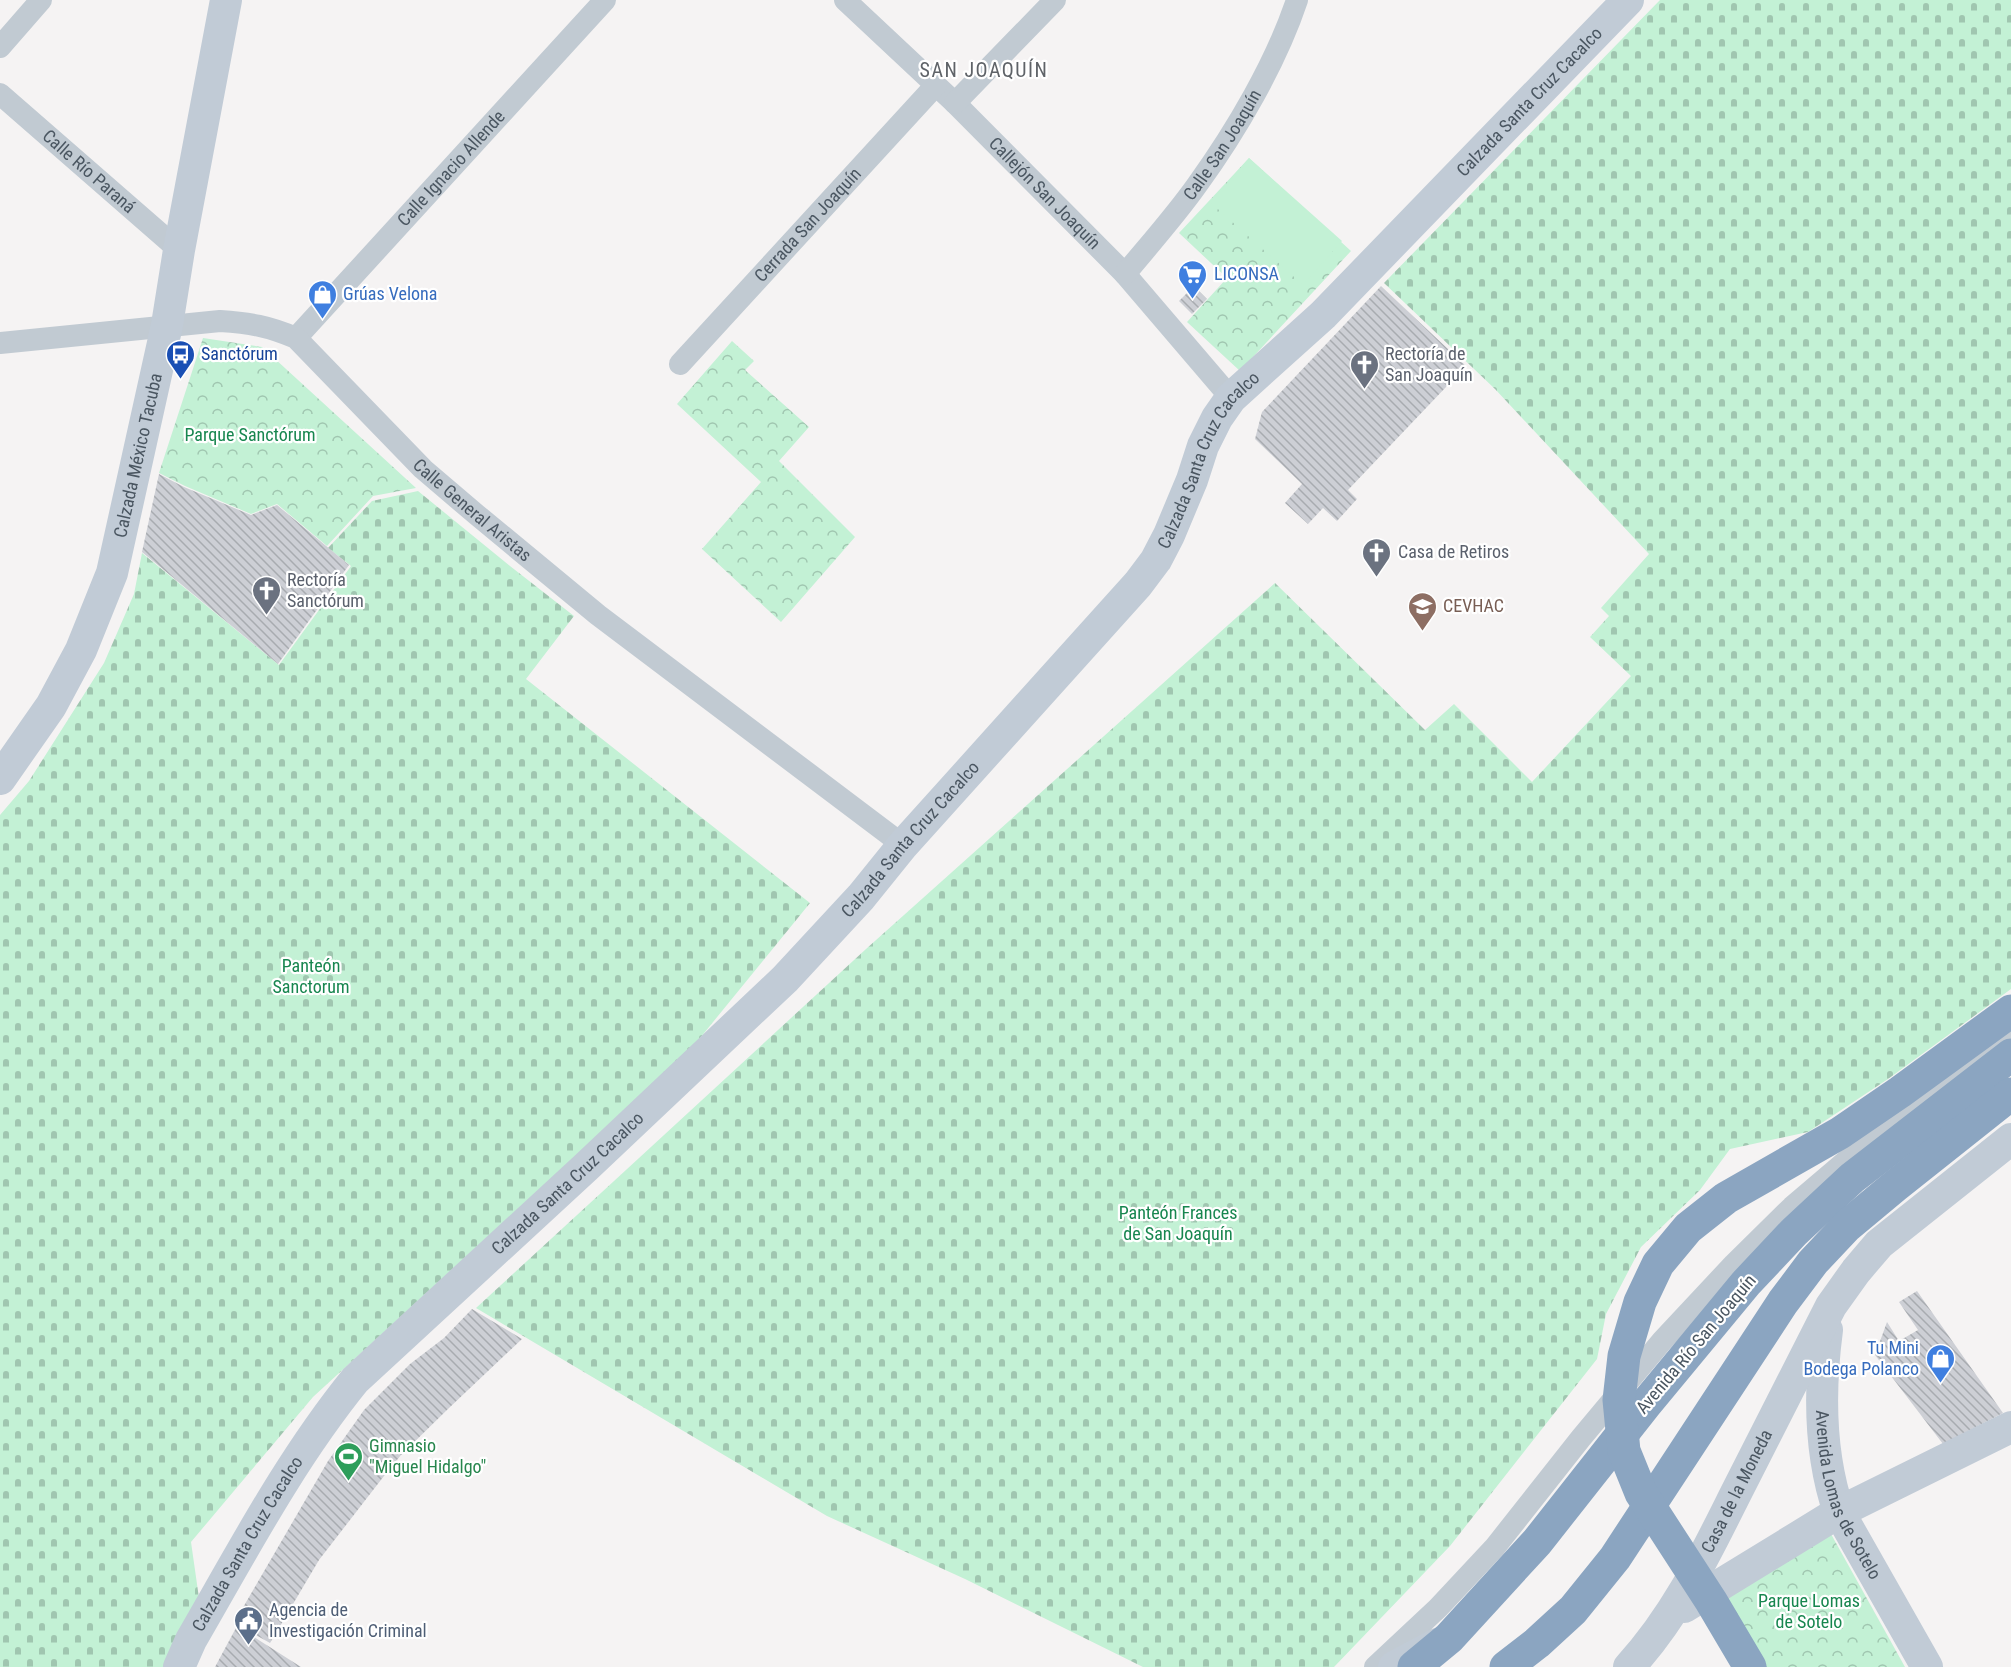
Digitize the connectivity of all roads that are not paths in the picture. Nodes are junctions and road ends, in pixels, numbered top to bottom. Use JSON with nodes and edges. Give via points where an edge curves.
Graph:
{"nodes":[{"id":1,"x":41,"y":0,"type":"edge"},
{"id":2,"x":240,"y":0,"type":"edge"},
{"id":3,"x":605,"y":0,"type":"edge"},
{"id":4,"x":844,"y":0,"type":"edge"},
{"id":5,"x":1055,"y":0,"type":"edge"},
{"id":6,"x":1297,"y":0,"type":"edge"},
{"id":7,"x":1629,"y":0,"type":"edge"},
{"id":8,"x":224,"y":13,"type":"edge"},
{"id":9,"x":0,"y":47,"type":"edge"},
{"id":10,"x":936,"y":85,"type":"junction"},
{"id":11,"x":0,"y":94,"type":"edge"},
{"id":12,"x":955,"y":103,"type":"junction"},
{"id":13,"x":179,"y":250,"type":"junction"},
{"id":14,"x":1125,"y":274,"type":"junction"},
{"id":15,"x":168,"y":325,"type":"junction"},
{"id":16,"x":296,"y":338,"type":"junction"},
{"id":17,"x":0,"y":343,"type":"edge"},
{"id":18,"x":680,"y":364,"type":"dead end"},
{"id":19,"x":1231,"y":398,"type":"junction"},
{"id":20,"x":0,"y":779,"type":"edge"},
{"id":21,"x":903,"y":844,"type":"junction"},
{"id":22,"x":2011,"y":1011,"type":"edge"},
{"id":23,"x":2011,"y":1033,"type":"edge"},
{"id":24,"x":2011,"y":1055,"type":"edge"},
{"id":25,"x":2011,"y":1094,"type":"edge"},
{"id":26,"x":2011,"y":1139,"type":"edge"},
{"id":27,"x":1831,"y":1306,"type":"junction"},
{"id":28,"x":2011,"y":1427,"type":"edge"},
{"id":29,"x":1839,"y":1512,"type":"junction"},
{"id":30,"x":1671,"y":1616,"type":"junction"},
{"id":31,"x":1449,"y":1638,"type":"junction"},
{"id":32,"x":179,"y":1667,"type":"edge"},
{"id":33,"x":1375,"y":1667,"type":"edge"},
{"id":34,"x":1394,"y":1667,"type":"edge"},
{"id":35,"x":1414,"y":1667,"type":"edge"},
{"id":36,"x":1506,"y":1667,"type":"edge"},
{"id":37,"x":1629,"y":1667,"type":"edge"},
{"id":38,"x":1750,"y":1667,"type":"edge"},
{"id":39,"x":1927,"y":1667,"type":"edge"}],
"edges":[{"from":1,"to":9,"type":"street"},
{"from":2,"to":8,"type":"street"},
{"from":3,"to":16,"type":"street","name":"Calle Ignacio Allende"},
{"from":4,"to":10,"type":"street","name":"Callejón San Joaquín"},
{"from":5,"to":12,"type":"street"},
{"from":6,"to":14,"type":"street","name":"Calle San Joaquín","via":[[1270,66],[1240,117],[1197,185]]},
{"from":7,"to":19,"type":"street","name":"Calzada Santa Cruz Cacalco","via":[[1323,315]]},
{"from":8,"to":13,"type":"street","name":"Calzada México Tacuba"},
{"from":10,"to":12,"type":"street","name":"Callejón San Joaquín"},
{"from":10,"to":18,"type":"street","name":"Cerrada San Joaquín"},
{"from":11,"to":13,"type":"street","name":"Calle Río Paraná"},
{"from":12,"to":14,"type":"street","name":"Callejón San Joaquín"},
{"from":13,"to":15,"type":"street","name":"Calzada México Tacuba"},
{"from":14,"to":19,"type":"street","name":"Callejón San Joaquín"},
{"from":15,"to":16,"type":"street","name":"Calle General Aristas","via":[[246,322]]},
{"from":15,"to":17,"type":"street","name":"Calle General Aristas"},
{"from":15,"to":20,"type":"street","name":"Calzada México Tacuba","via":[[112,573],[86,639],[56,696]]},
{"from":16,"to":21,"type":"street","name":"Calle General Aristas","via":[[423,469],[477,515],[598,615]]},
{"from":19,"to":21,"type":"street","name":"Calzada Santa Cruz Cacalco","via":[[1203,446],[1174,524],[1138,584]]},
{"from":21,"to":32,"type":"street","name":"Calzada Santa Cruz Cacalco","via":[[861,897],[785,979],[354,1380],[305,1447],[191,1640]]},
{"from":22,"to":38,"type":"highway","via":[[1840,1133],[1726,1198],[1688,1228],[1658,1264],[1640,1302],[1624,1356],[1619,1400],[1624,1451],[1641,1493]]},
{"from":23,"to":33,"type":"street","via":[[1879,1133],[1792,1207],[1742,1256],[1662,1341],[1495,1547]]},
{"from":24,"to":31,"type":"highway","name":"Avenida Río San Joaquín","via":[[1852,1178],[1794,1232],[1746,1283],[1537,1542]]},
{"from":25,"to":36,"type":"highway","via":[[1887,1192],[1813,1262],[1615,1558],[1573,1610]]},
{"from":26,"to":27,"type":"street","via":[[1879,1244]]},
{"from":27,"to":29,"type":"street","name":"Avenida Lomas de Sotelo","via":[[1822,1371],[1824,1448]]},
{"from":27,"to":30,"type":"street","name":"Casa de la Moneda"},
{"from":28,"to":29,"type":"street"},
{"from":29,"to":30,"type":"street"},
{"from":29,"to":39,"type":"street","name":"Avenida Lomas de Sotelo"},
{"from":30,"to":37,"type":"street","name":"Casa de la Moneda"},
{"from":31,"to":34,"type":"street"},
{"from":31,"to":35,"type":"highway","name":"Avenida Río San Joaquín"}]}
